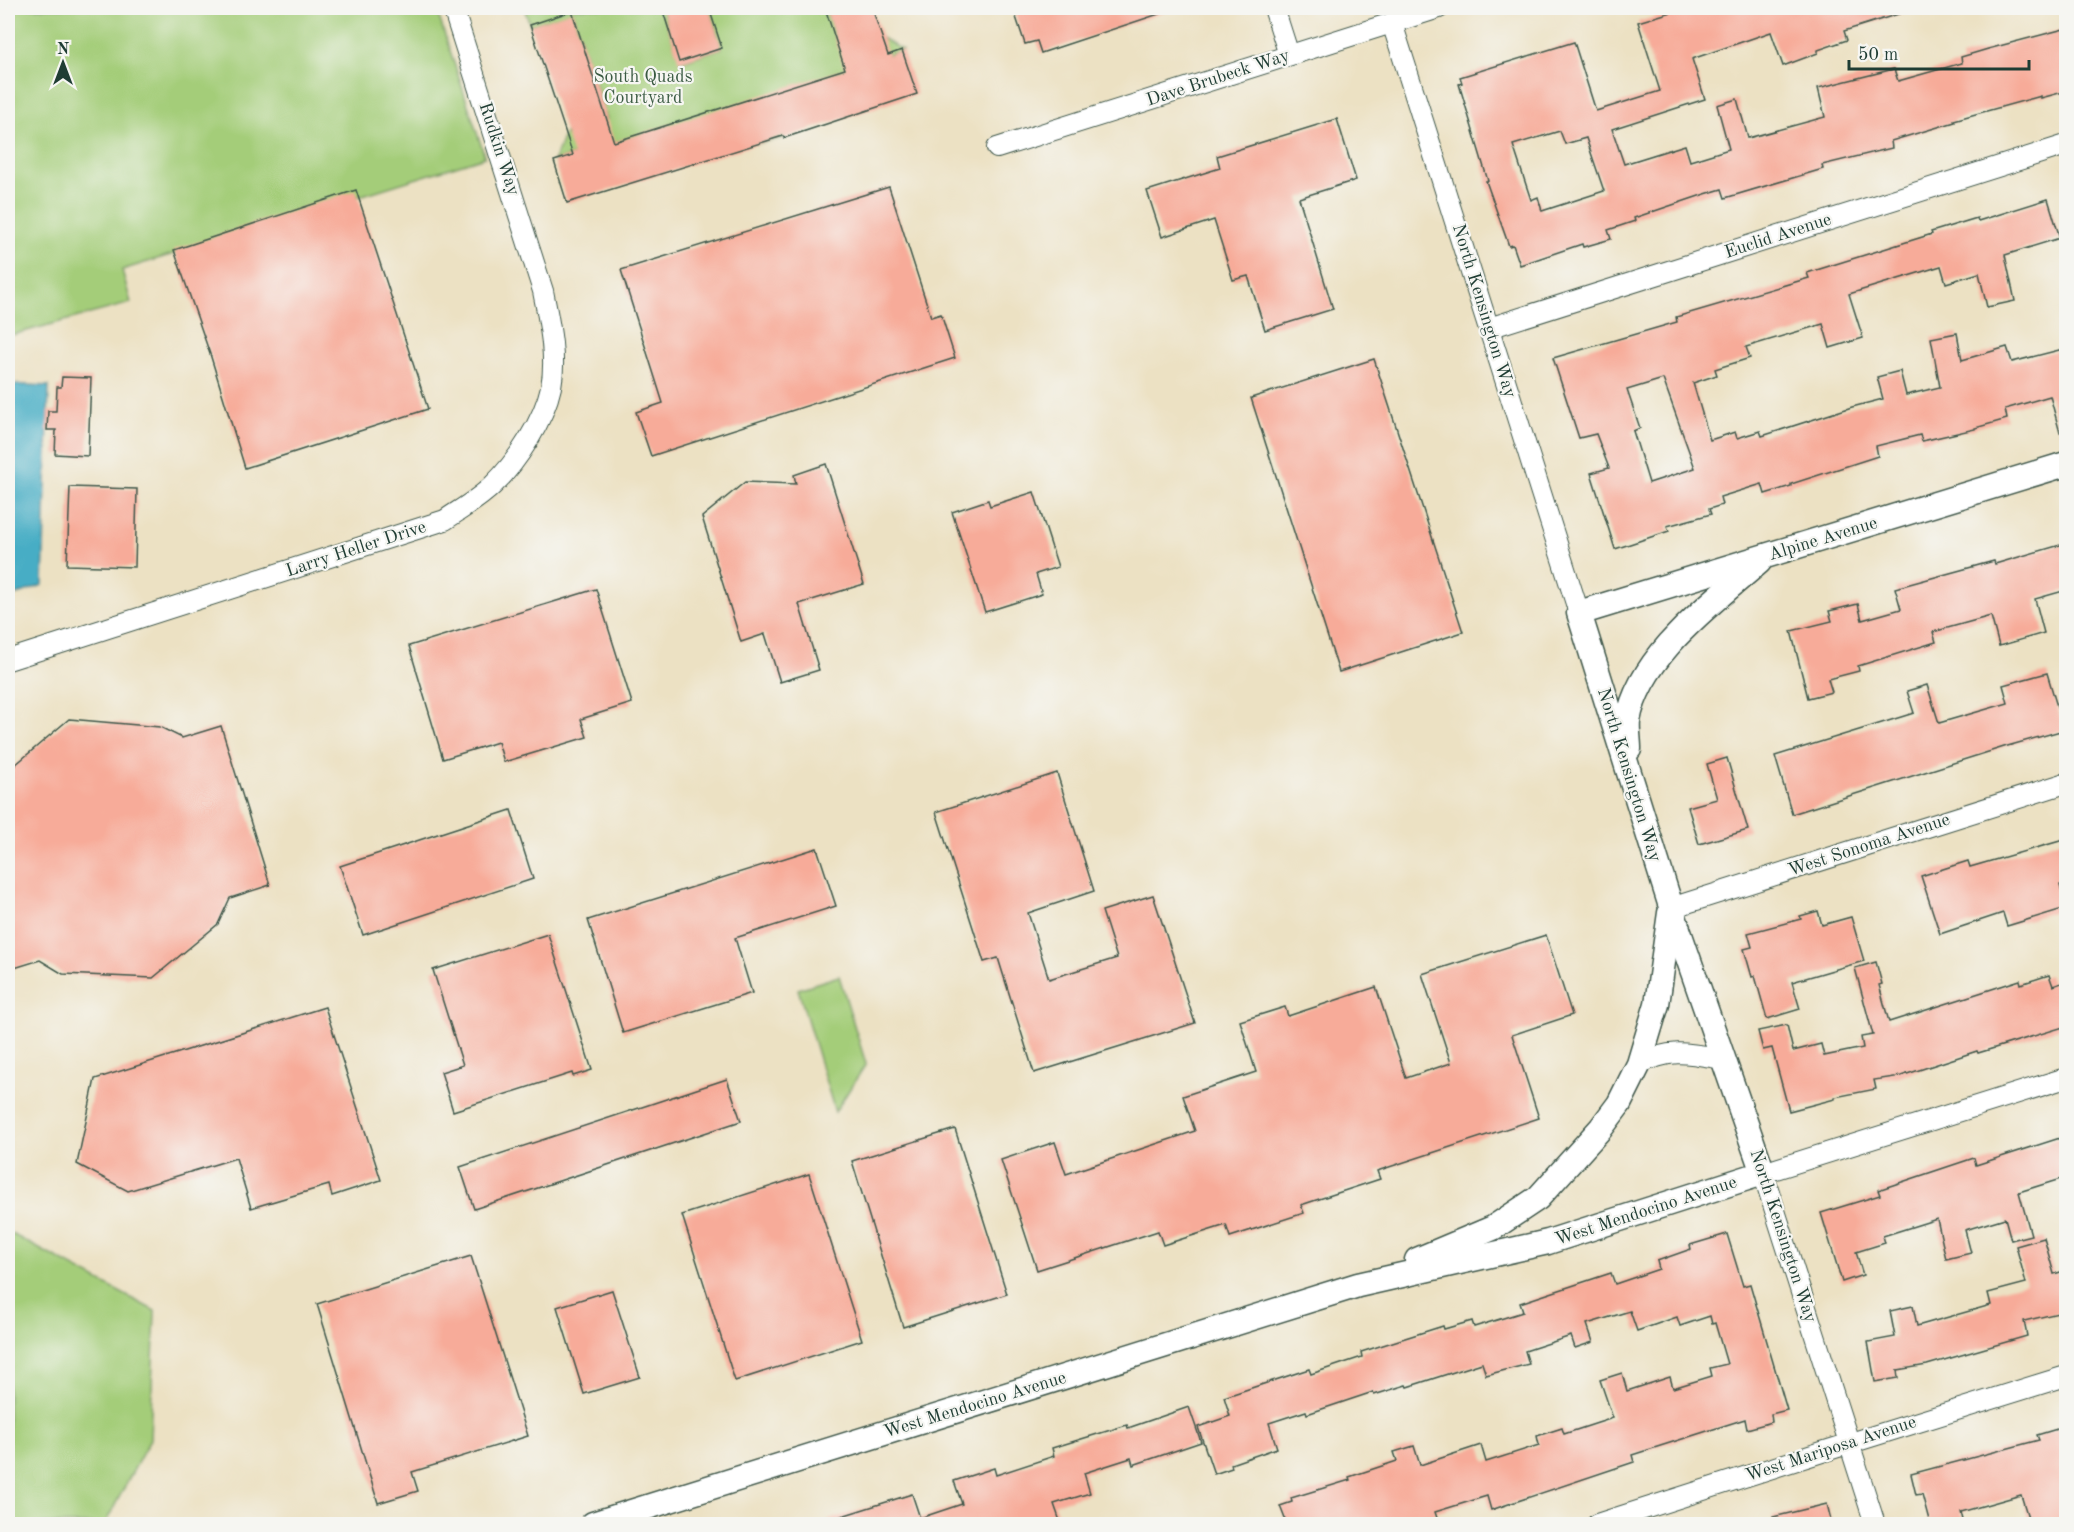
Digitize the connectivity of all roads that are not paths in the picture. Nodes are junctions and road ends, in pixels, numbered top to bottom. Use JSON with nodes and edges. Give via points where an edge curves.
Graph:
{"nodes":[{"id":1,"x":453,"y":8,"type":"edge"},
{"id":2,"x":1274,"y":8,"type":"edge"},
{"id":3,"x":1439,"y":8,"type":"edge"},
{"id":4,"x":1392,"y":23,"type":"junction"},
{"id":5,"x":1289,"y":55,"type":"junction"},
{"id":6,"x":2067,"y":145,"type":"edge"},
{"id":7,"x":997,"y":148,"type":"dead end"},
{"id":8,"x":543,"y":291,"type":"joint"},
{"id":9,"x":1489,"y":328,"type":"junction"},
{"id":10,"x":2067,"y":464,"type":"edge"},
{"id":11,"x":1767,"y":556,"type":"junction"},
{"id":12,"x":1578,"y":613,"type":"junction"},
{"id":13,"x":8,"y":660,"type":"edge"},
{"id":14,"x":1632,"y":781,"type":"junction"},
{"id":15,"x":2067,"y":783,"type":"edge"},
{"id":16,"x":1671,"y":908,"type":"junction"},
{"id":17,"x":1722,"y":1059,"type":"junction"},
{"id":18,"x":1639,"y":1064,"type":"junction"},
{"id":19,"x":2067,"y":1078,"type":"edge"},
{"id":20,"x":1763,"y":1173,"type":"junction"},
{"id":21,"x":1358,"y":1285,"type":"junction"},
{"id":22,"x":2067,"y":1376,"type":"edge"},
{"id":23,"x":1850,"y":1443,"type":"junction"},
{"id":24,"x":644,"y":1517,"type":"edge"},
{"id":25,"x":593,"y":1524,"type":"edge"},
{"id":26,"x":1597,"y":1524,"type":"edge"},
{"id":27,"x":1875,"y":1524,"type":"edge"}],
"edges":[{"from":1,"to":8,"type":"street","name":"Rudkin Way"},
{"from":2,"to":5,"type":"street"},
{"from":3,"to":4,"type":"street","name":"Dave Brubeck Way"},
{"from":4,"to":5,"type":"street","name":"Dave Brubeck Way"},
{"from":4,"to":9,"type":"street","name":"North Kensington Way"},
{"from":5,"to":7,"type":"street","name":"Dave Brubeck Way"},
{"from":6,"to":9,"type":"street","name":"Euclid Avenue"},
{"from":8,"to":13,"type":"street","name":"Larry Heller Drive","via":[[553,358],[551,387],[530,437],[510,466],[476,500],[445,520],[416,531]]},
{"from":9,"to":12,"type":"street","name":"North Kensington Way"},
{"from":10,"to":11,"type":"street","name":"Alpine Avenue"},
{"from":11,"to":12,"type":"street","name":"Alpine Avenue"},
{"from":11,"to":14,"type":"street","via":[[1700,613],[1644,679],[1628,723]]},
{"from":12,"to":14,"type":"street","name":"North Kensington Way"},
{"from":14,"to":16,"type":"street","name":"North Kensington Way"},
{"from":15,"to":16,"type":"street","name":"West Sonoma Avenue"},
{"from":16,"to":17,"type":"street","name":"North Kensington Way"},
{"from":16,"to":18,"type":"street","name":"West Mendocino Avenue","via":[[1657,1004]]},
{"from":17,"to":18,"type":"street","via":[[1682,1052]]},
{"from":17,"to":20,"type":"street","name":"North Kensington Way"},
{"from":18,"to":21,"type":"street","name":"West Mendocino Avenue","via":[[1619,1104],[1601,1128],[1538,1198],[1493,1228]]},
{"from":19,"to":20,"type":"street","name":"West Mendocino Avenue"},
{"from":20,"to":21,"type":"street","name":"West Mendocino Avenue","via":[[1548,1242]]},
{"from":20,"to":23,"type":"street","name":"North Kensington Way"},
{"from":21,"to":24,"type":"street","name":"West Mendocino Avenue"},
{"from":22,"to":23,"type":"street","name":"West Mariposa Avenue"},
{"from":23,"to":26,"type":"street","name":"West Mariposa Avenue"},
{"from":23,"to":27,"type":"street","name":"North Kensington Way"},
{"from":24,"to":25,"type":"street","name":"West Mendocino Avenue"}]}
